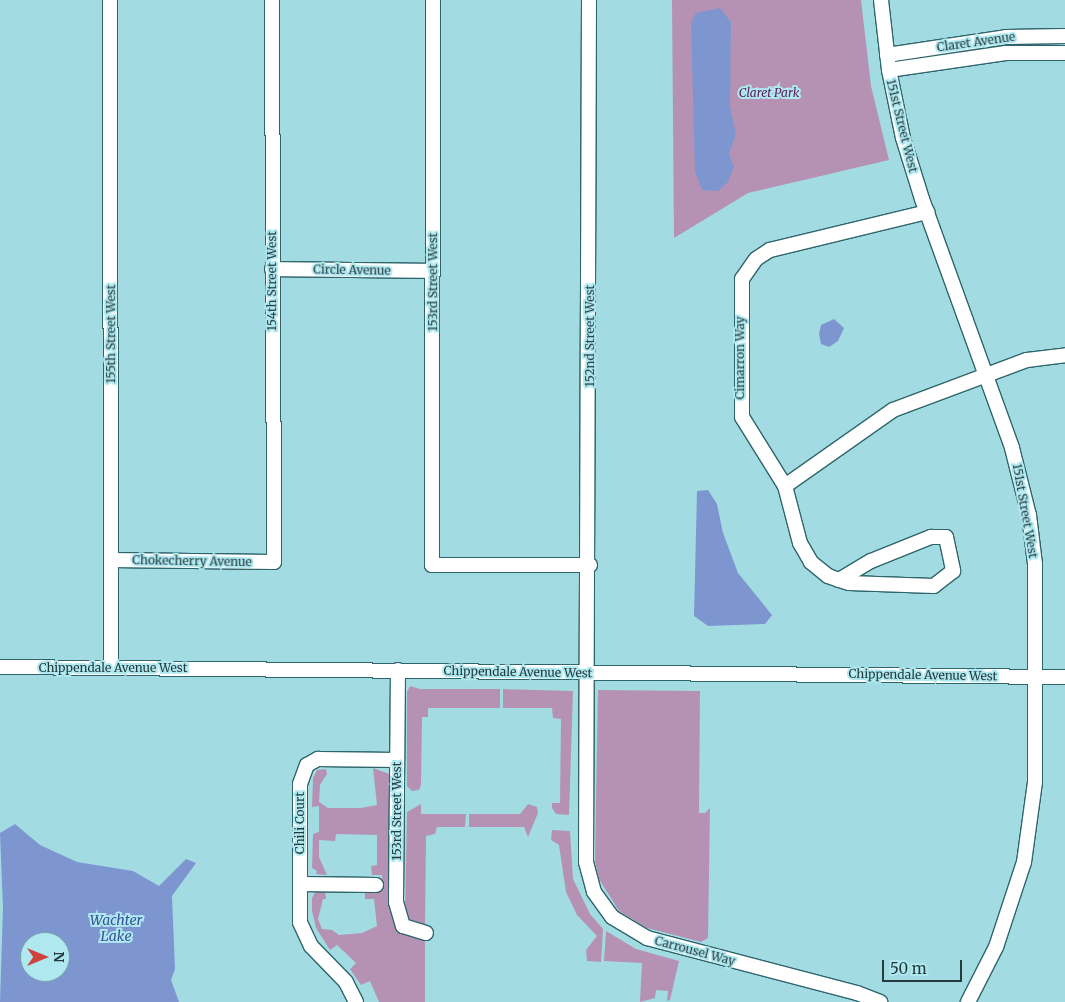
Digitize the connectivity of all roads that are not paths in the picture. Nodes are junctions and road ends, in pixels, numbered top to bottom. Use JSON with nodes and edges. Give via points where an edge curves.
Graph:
{"nodes":[{"id":1,"x":110,"y":0,"type":"edge"},
{"id":2,"x":272,"y":0,"type":"edge"},
{"id":3,"x":433,"y":0,"type":"edge"},
{"id":4,"x":590,"y":0,"type":"edge"},
{"id":5,"x":881,"y":0,"type":"edge"},
{"id":6,"x":1065,"y":36,"type":"edge"},
{"id":7,"x":1065,"y":53,"type":"edge"},
{"id":8,"x":887,"y":55,"type":"junction"},
{"id":9,"x":889,"y":70,"type":"junction"},
{"id":10,"x":927,"y":212,"type":"junction"},
{"id":11,"x":272,"y":269,"type":"junction"},
{"id":12,"x":433,"y":271,"type":"junction"},
{"id":13,"x":1065,"y":355,"type":"edge"},
{"id":14,"x":986,"y":374,"type":"junction"},
{"id":15,"x":784,"y":486,"type":"junction"},
{"id":16,"x":111,"y":560,"type":"junction"},
{"id":17,"x":274,"y":562,"type":"joint"},
{"id":18,"x":590,"y":564,"type":"junction"},
{"id":19,"x":838,"y":580,"type":"junction"},
{"id":20,"x":0,"y":667,"type":"edge"},
{"id":21,"x":111,"y":668,"type":"junction"},
{"id":22,"x":398,"y":670,"type":"junction"},
{"id":23,"x":588,"y":672,"type":"junction"},
{"id":24,"x":1037,"y":676,"type":"junction"},
{"id":25,"x":1065,"y":677,"type":"edge"},
{"id":26,"x":397,"y":760,"type":"junction"},
{"id":27,"x":300,"y":884,"type":"junction"},
{"id":28,"x":376,"y":885,"type":"dead end"},
{"id":29,"x":426,"y":933,"type":"dead end"},
{"id":30,"x":356,"y":1002,"type":"edge"},
{"id":31,"x":880,"y":1002,"type":"edge"},
{"id":32,"x":968,"y":1002,"type":"edge"}],
"edges":[{"from":1,"to":16,"type":"street","name":"155th Street West"},
{"from":2,"to":11,"type":"street","name":"154th Street West"},
{"from":3,"to":12,"type":"street","name":"153rd Street West"},
{"from":4,"to":18,"type":"street","name":"152nd Street West"},
{"from":5,"to":8,"type":"street","name":"151st Street West"},
{"from":6,"to":8,"type":"street","name":"Claret Avenue","via":[[1006,37]]},
{"from":7,"to":9,"type":"street","name":"Claret Avenue","via":[[1006,52]]},
{"from":8,"to":9,"type":"street","name":"151st Street West"},
{"from":9,"to":10,"type":"street","name":"151st Street West","via":[[903,138]]},
{"from":10,"to":14,"type":"street","name":"151st Street West"},
{"from":10,"to":15,"type":"street","name":"Cimarron Way","via":[[770,250],[756,259],[746,272],[740,295],[740,410],[748,430]]},
{"from":11,"to":12,"type":"street","name":"Circle Avenue"},
{"from":11,"to":17,"type":"street","name":"154th Street West"},
{"from":12,"to":18,"type":"street","name":"153rd Street West","via":[[432,565]]},
{"from":13,"to":14,"type":"street","via":[[1027,360]]},
{"from":14,"to":15,"type":"street","via":[[893,410]]},
{"from":14,"to":24,"type":"street","name":"151st Street West","via":[[1018,467],[1032,535],[1037,594]]},
{"from":15,"to":19,"type":"street","name":"Cimarron Way","via":[[805,553],[819,569]]},
{"from":16,"to":17,"type":"street","name":"Chokecherry Avenue"},
{"from":16,"to":21,"type":"street","name":"155th Street West"},
{"from":18,"to":23,"type":"street","name":"152nd Street West"},
{"from":19,"to":19,"type":"street","via":[[860,584],[934,586],[953,571],[946,538],[931,537],[871,561]]},
{"from":20,"to":21,"type":"street","name":"Chippendale Avenue West"},
{"from":21,"to":22,"type":"street","name":"Chippendale Avenue West"},
{"from":22,"to":23,"type":"street","name":"Chippendale Avenue West"},
{"from":22,"to":26,"type":"street","name":"153rd Street West"},
{"from":23,"to":24,"type":"street","name":"Chippendale Avenue West"},
{"from":23,"to":31,"type":"street","name":"Carrousel Way","via":[[586,862],[594,892],[612,917],[646,938],[857,993]]},
{"from":24,"to":25,"type":"street","name":"Chippendale Avenue West"},
{"from":24,"to":32,"type":"street","name":"151st Street West","via":[[1035,782],[1024,862],[996,947]]},
{"from":26,"to":27,"type":"street","name":"Chili Court","via":[[326,759],[307,765],[300,784]]},
{"from":26,"to":29,"type":"street","name":"153rd Street West","via":[[396,902],[403,926]]},
{"from":27,"to":28,"type":"street"},
{"from":27,"to":30,"type":"street","name":"Chili Court","via":[[302,929],[311,946],[346,982]]}]}
